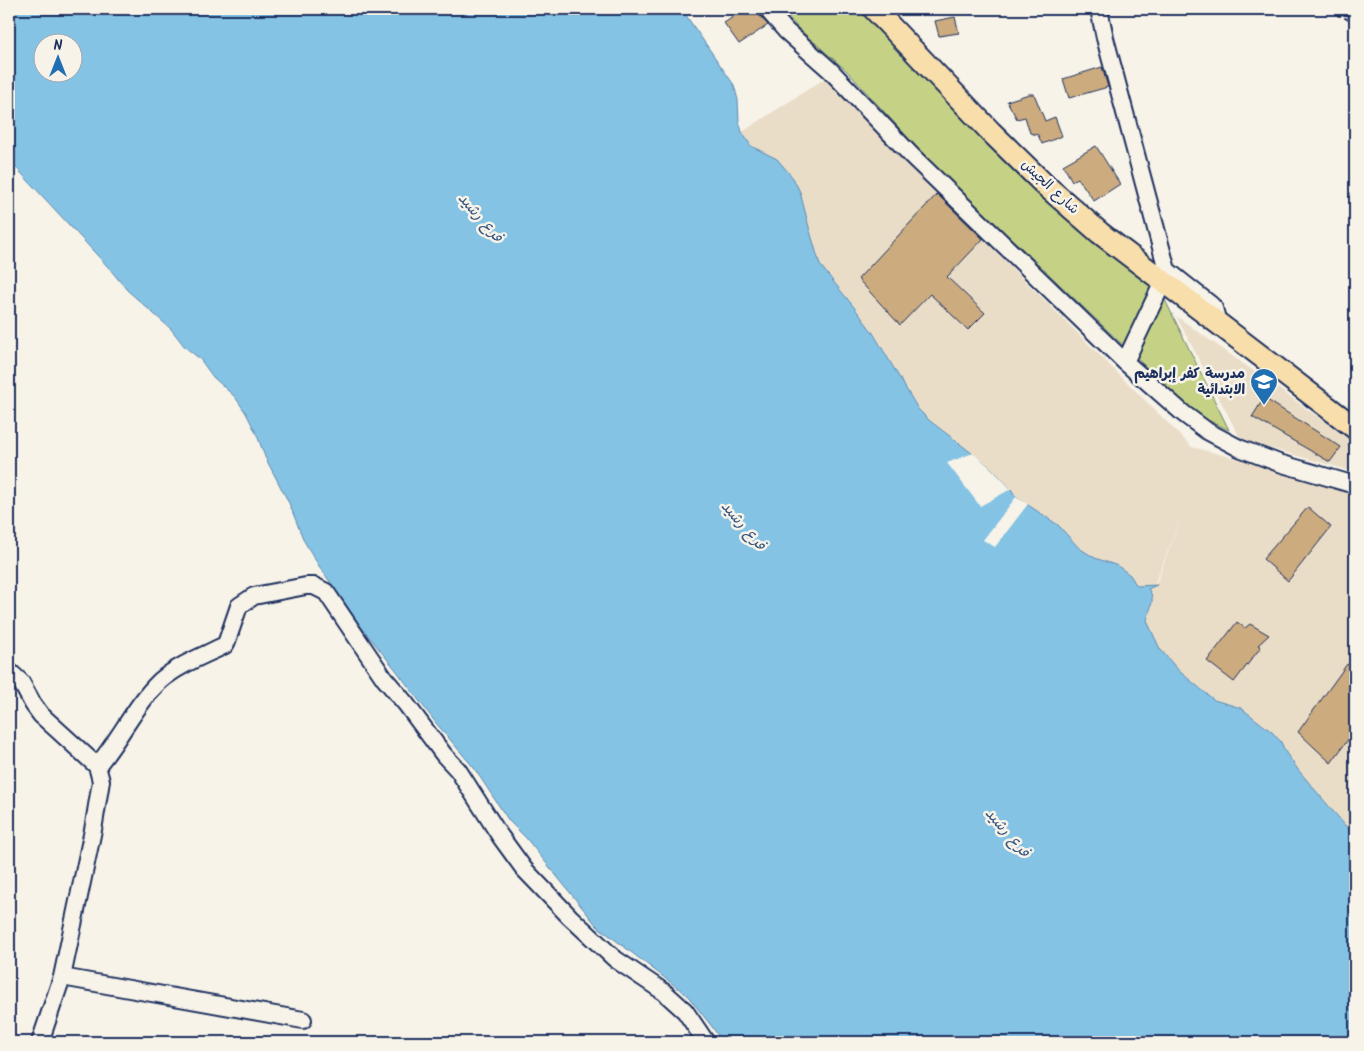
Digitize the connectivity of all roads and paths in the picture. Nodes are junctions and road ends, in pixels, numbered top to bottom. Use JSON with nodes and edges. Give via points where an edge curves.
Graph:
{"nodes":[{"id":1,"x":766,"y":9,"type":"edge"},
{"id":2,"x":874,"y":9,"type":"edge"},
{"id":3,"x":886,"y":9,"type":"edge"},
{"id":4,"x":1099,"y":9,"type":"edge"},
{"id":5,"x":1322,"y":9,"type":"edge"},
{"id":6,"x":1355,"y":22,"type":"edge"},
{"id":7,"x":897,"y":33,"type":"junction"},
{"id":8,"x":1163,"y":282,"type":"junction"},
{"id":9,"x":1218,"y":323,"type":"junction"},
{"id":10,"x":1125,"y":362,"type":"junction"},
{"id":11,"x":1355,"y":428,"type":"edge"},
{"id":12,"x":1355,"y":485,"type":"edge"},
{"id":13,"x":9,"y":671,"type":"edge"},
{"id":14,"x":97,"y":766,"type":"junction"},
{"id":15,"x":62,"y":977,"type":"junction"},
{"id":16,"x":303,"y":1020,"type":"dead end"},
{"id":17,"x":40,"y":1042,"type":"edge"},
{"id":18,"x":706,"y":1042,"type":"edge"}],
"edges":[{"from":1,"to":10,"type":"street"},
{"from":2,"to":7,"type":"main road","name":"شارع الجيش"},
{"from":3,"to":7,"type":"main road","name":"شارع الجيش"},
{"from":4,"to":9,"type":"street","via":[[1167,270],[1214,308]]},
{"from":5,"to":6,"type":"path"},
{"from":7,"to":8,"type":"main road","name":"شارع الجيش","via":[[1044,184]]},
{"from":8,"to":9,"type":"main road","name":"شارع الجيش"},
{"from":8,"to":10,"type":"street"},
{"from":9,"to":11,"type":"main road","name":"شارع الجيش"},
{"from":10,"to":12,"type":"street","via":[[1184,414],[1239,448]]},
{"from":13,"to":14,"type":"street","via":[[21,682],[41,715]]},
{"from":14,"to":15,"type":"street","via":[[101,781],[99,800]]},
{"from":14,"to":18,"type":"street","via":[[142,702],[162,680],[225,645],[239,606],[254,596],[306,586],[320,588],[326,592],[384,678],[458,770],[524,869],[615,959],[664,992],[684,1011]]},
{"from":15,"to":16,"type":"street"},
{"from":15,"to":17,"type":"street"}]}
